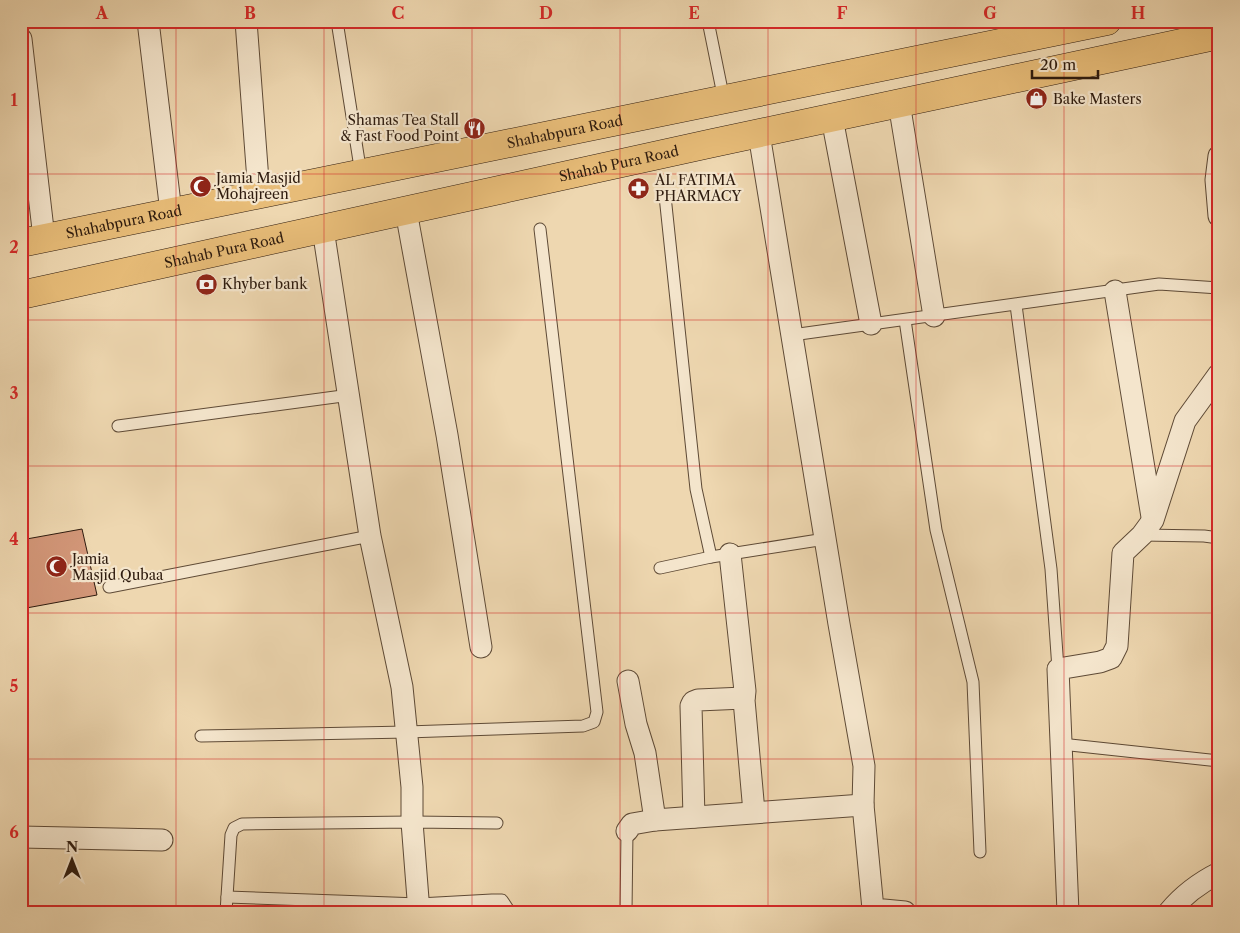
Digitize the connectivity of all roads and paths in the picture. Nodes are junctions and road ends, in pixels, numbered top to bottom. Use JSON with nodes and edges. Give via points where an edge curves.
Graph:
{"nodes":[{"id":1,"x":148,"y":21,"type":"edge"},
{"id":2,"x":246,"y":21,"type":"edge"},
{"id":3,"x":337,"y":21,"type":"edge"},
{"id":4,"x":708,"y":21,"type":"edge"},
{"id":5,"x":1108,"y":21,"type":"edge"},
{"id":6,"x":1219,"y":35,"type":"edge"},
{"id":7,"x":21,"y":39,"type":"edge"},
{"id":8,"x":782,"y":88,"type":"junction"},
{"id":9,"x":712,"y":102,"type":"junction"},
{"id":10,"x":899,"y":103,"type":"junction"},
{"id":11,"x":832,"y":118,"type":"junction"},
{"id":12,"x":790,"y":127,"type":"junction"},
{"id":13,"x":758,"y":134,"type":"junction"},
{"id":14,"x":714,"y":143,"type":"junction"},
{"id":15,"x":1219,"y":156,"type":"edge"},
{"id":16,"x":361,"y":174,"type":"junction"},
{"id":17,"x":1218,"y":180,"type":"edge"},
{"id":18,"x":259,"y":194,"type":"junction"},
{"id":19,"x":665,"y":196,"type":"dead end"},
{"id":20,"x":406,"y":211,"type":"junction"},
{"id":21,"x":171,"y":212,"type":"junction"},
{"id":22,"x":1219,"y":216,"type":"edge"},
{"id":23,"x":323,"y":229,"type":"junction"},
{"id":24,"x":540,"y":229,"type":"dead end"},
{"id":25,"x":33,"y":241,"type":"edge"},
{"id":26,"x":1219,"y":288,"type":"edge"},
{"id":27,"x":1115,"y":291,"type":"junction"},
{"id":28,"x":21,"y":295,"type":"edge"},
{"id":29,"x":1016,"y":305,"type":"junction"},
{"id":30,"x":934,"y":316,"type":"junction"},
{"id":31,"x":906,"y":320,"type":"junction"},
{"id":32,"x":871,"y":324,"type":"junction"},
{"id":33,"x":792,"y":335,"type":"junction"},
{"id":34,"x":1218,"y":374,"type":"edge"},
{"id":35,"x":1219,"y":390,"type":"edge"},
{"id":36,"x":350,"y":395,"type":"junction"},
{"id":37,"x":118,"y":426,"type":"dead end"},
{"id":38,"x":1147,"y":528,"type":"junction"},
{"id":39,"x":370,"y":536,"type":"junction"},
{"id":40,"x":1219,"y":538,"type":"edge"},
{"id":41,"x":825,"y":539,"type":"junction"},
{"id":42,"x":720,"y":556,"type":"junction"},
{"id":43,"x":660,"y":568,"type":"dead end"},
{"id":44,"x":109,"y":587,"type":"dead end"},
{"id":45,"x":481,"y":647,"type":"dead end"},
{"id":46,"x":1058,"y":669,"type":"junction"},
{"id":47,"x":628,"y":680,"type":"dead end"},
{"id":48,"x":744,"y":698,"type":"junction"},
{"id":49,"x":407,"y":732,"type":"junction"},
{"id":50,"x":201,"y":736,"type":"dead end"},
{"id":51,"x":1061,"y":744,"type":"junction"},
{"id":52,"x":1219,"y":761,"type":"edge"},
{"id":53,"x":863,"y":805,"type":"junction"},
{"id":54,"x":754,"y":812,"type":"junction"},
{"id":55,"x":694,"y":817,"type":"junction"},
{"id":56,"x":655,"y":820,"type":"junction"},
{"id":57,"x":412,"y":822,"type":"junction"},
{"id":58,"x":498,"y":823,"type":"dead end"},
{"id":59,"x":627,"y":831,"type":"joint"},
{"id":60,"x":21,"y":837,"type":"edge"},
{"id":61,"x":162,"y":840,"type":"dead end"},
{"id":62,"x":980,"y":852,"type":"dead end"},
{"id":63,"x":1219,"y":873,"type":"edge"},
{"id":64,"x":227,"y":897,"type":"junction"},
{"id":65,"x":419,"y":908,"type":"edge"},
{"id":66,"x":867,"y":910,"type":"edge"},
{"id":67,"x":226,"y":912,"type":"edge"},
{"id":68,"x":508,"y":912,"type":"edge"},
{"id":69,"x":626,"y":912,"type":"edge"},
{"id":70,"x":905,"y":912,"type":"edge"},
{"id":71,"x":1068,"y":912,"type":"edge"},
{"id":72,"x":1169,"y":912,"type":"edge"}],
"edges":[{"from":1,"to":21,"type":"street"},
{"from":2,"to":18,"type":"street"},
{"from":3,"to":16,"type":"lane"},
{"from":4,"to":9,"type":"lane"},
{"from":5,"to":8,"type":"main road","name":"Shahabpura Road"},
{"from":6,"to":10,"type":"main road","name":"Shahab Pura Road"},
{"from":7,"to":25,"type":"street"},
{"from":8,"to":9,"type":"main road","name":"Shahabpura Road"},
{"from":8,"to":12,"type":"main road","via":[[778,103],[783,121]]},
{"from":9,"to":14,"type":"main road","via":[[718,128]]},
{"from":9,"to":16,"type":"main road","name":"Shahabpura Road"},
{"from":10,"to":11,"type":"main road","name":"Shahab Pura Road"},
{"from":10,"to":30,"type":"street"},
{"from":11,"to":12,"type":"main road","name":"Shahab Pura Road"},
{"from":11,"to":32,"type":"street"},
{"from":12,"to":13,"type":"main road","name":"Shahab Pura Road"},
{"from":13,"to":14,"type":"main road","name":"Shahab Pura Road"},
{"from":13,"to":33,"type":"street"},
{"from":14,"to":20,"type":"main road","name":"Shahab Pura Road"},
{"from":15,"to":17,"type":"street"},
{"from":16,"to":18,"type":"main road","name":"Shahabpura Road"},
{"from":17,"to":22,"type":"street"},
{"from":18,"to":21,"type":"main road","name":"Shahabpura Road"},
{"from":19,"to":42,"type":"lane","via":[[696,489]]},
{"from":20,"to":23,"type":"main road","name":"Shahab Pura Road"},
{"from":20,"to":45,"type":"street"},
{"from":21,"to":25,"type":"main road","name":"Shahabpura Road"},
{"from":23,"to":28,"type":"main road","name":"Shahab Pura Road"},
{"from":23,"to":36,"type":"street"},
{"from":24,"to":49,"type":"lane","via":[[597,712],[594,722],[582,726]]},
{"from":26,"to":27,"type":"lane","via":[[1159,284]]},
{"from":27,"to":29,"type":"lane"},
{"from":27,"to":38,"type":"street"},
{"from":29,"to":30,"type":"lane"},
{"from":29,"to":46,"type":"lane","via":[[1052,569]]},
{"from":30,"to":31,"type":"lane"},
{"from":31,"to":32,"type":"lane"},
{"from":31,"to":62,"type":"lane","via":[[936,530],[973,682]]},
{"from":32,"to":33,"type":"lane"},
{"from":33,"to":41,"type":"street"},
{"from":34,"to":35,"type":"street"},
{"from":34,"to":38,"type":"street","via":[[1185,420]]},
{"from":36,"to":37,"type":"lane"},
{"from":36,"to":39,"type":"street"},
{"from":38,"to":40,"type":"lane"},
{"from":38,"to":46,"type":"street","via":[[1123,553],[1117,646],[1110,658]]},
{"from":39,"to":44,"type":"lane"},
{"from":39,"to":49,"type":"street","via":[[402,687]]},
{"from":41,"to":42,"type":"lane"},
{"from":41,"to":53,"type":"street","via":[[864,766]]},
{"from":42,"to":43,"type":"lane"},
{"from":42,"to":48,"type":"street"},
{"from":46,"to":51,"type":"street"},
{"from":47,"to":56,"type":"street","via":[[645,753]]},
{"from":48,"to":54,"type":"street"},
{"from":48,"to":55,"type":"street","via":[[698,700],[691,706]]},
{"from":49,"to":50,"type":"lane"},
{"from":49,"to":57,"type":"street"},
{"from":51,"to":52,"type":"lane"},
{"from":51,"to":71,"type":"street"},
{"from":53,"to":54,"type":"street"},
{"from":53,"to":66,"type":"street"},
{"from":54,"to":55,"type":"street"},
{"from":55,"to":56,"type":"street"},
{"from":56,"to":59,"type":"street","via":[[632,824]]},
{"from":57,"to":58,"type":"lane"},
{"from":57,"to":64,"type":"lane","via":[[242,824],[234,828],[231,836]]},
{"from":57,"to":65,"type":"street"},
{"from":59,"to":69,"type":"lane"},
{"from":60,"to":61,"type":"street"},
{"from":63,"to":72,"type":"street","via":[[1183,895]]},
{"from":64,"to":65,"type":"lane"},
{"from":64,"to":67,"type":"lane"},
{"from":65,"to":68,"type":"lane","via":[[502,900]]},
{"from":66,"to":70,"type":"street"}]}
